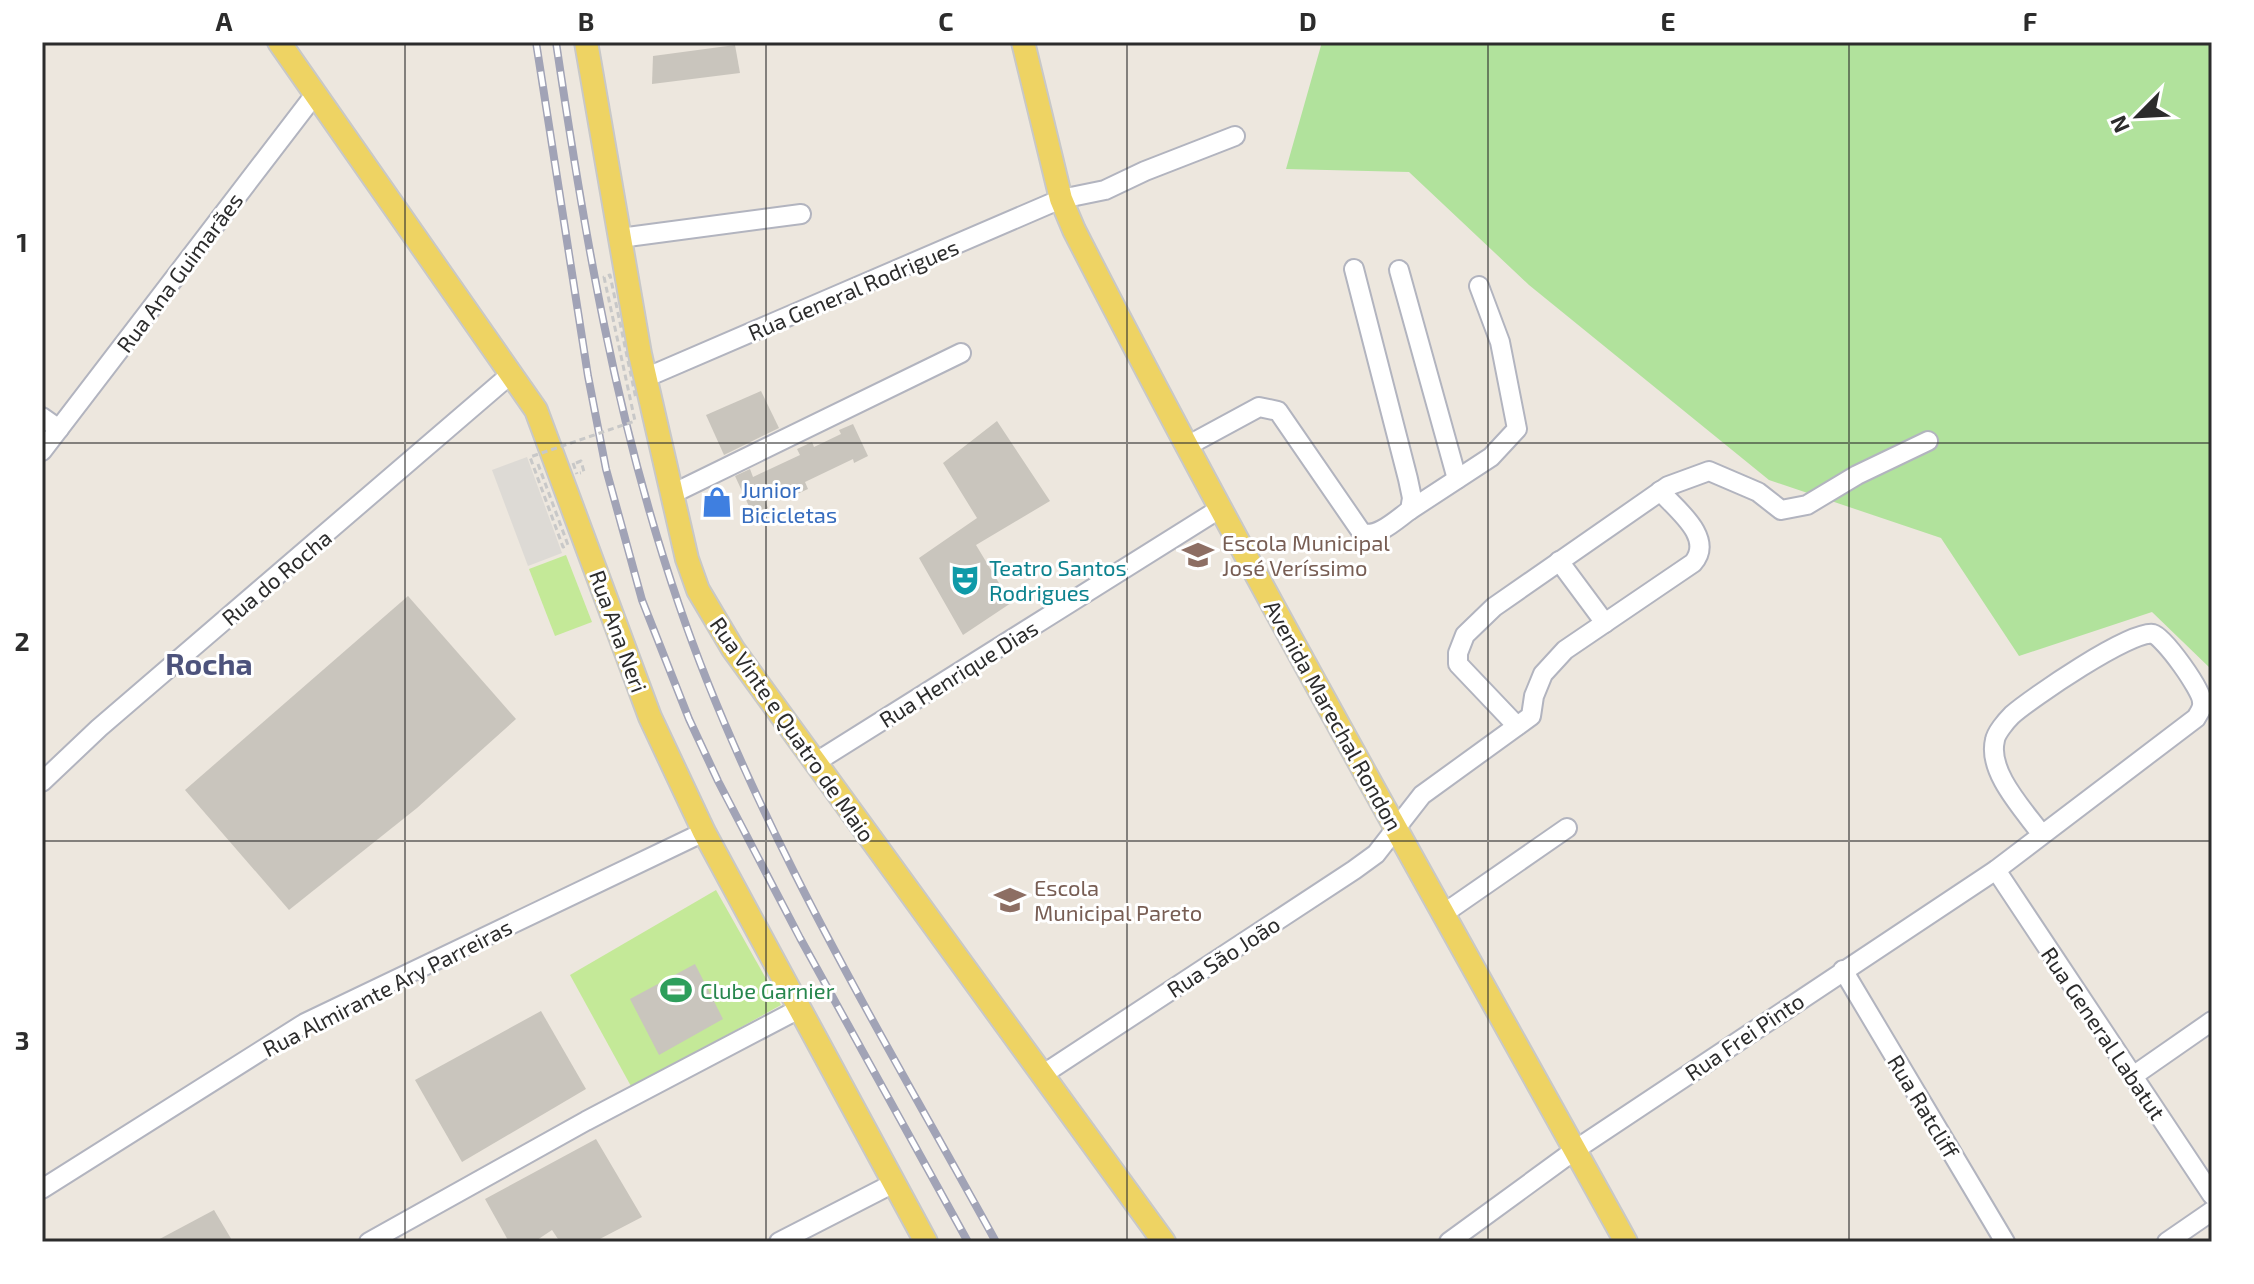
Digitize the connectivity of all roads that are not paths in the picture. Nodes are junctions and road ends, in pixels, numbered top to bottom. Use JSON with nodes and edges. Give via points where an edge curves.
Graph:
{"nodes":[{"id":1,"x":279,"y":42,"type":"edge"},
{"id":2,"x":586,"y":42,"type":"edge"},
{"id":3,"x":1023,"y":42,"type":"edge"},
{"id":4,"x":316,"y":93,"type":"junction"},
{"id":5,"x":1235,"y":136,"type":"dead end"},
{"id":6,"x":1061,"y":199,"type":"junction"},
{"id":7,"x":801,"y":214,"type":"dead end"},
{"id":8,"x":620,"y":238,"type":"junction"},
{"id":9,"x":1354,"y":269,"type":"dead end"},
{"id":10,"x":1399,"y":270,"type":"dead end"},
{"id":11,"x":1479,"y":286,"type":"dead end"},
{"id":12,"x":961,"y":353,"type":"dead end"},
{"id":13,"x":511,"y":374,"type":"junction"},
{"id":14,"x":645,"y":378,"type":"junction"},
{"id":15,"x":42,"y":417,"type":"edge"},
{"id":16,"x":59,"y":429,"type":"junction"},
{"id":17,"x":1928,"y":441,"type":"dead end"},
{"id":18,"x":1187,"y":446,"type":"junction"},
{"id":19,"x":42,"y":451,"type":"edge"},
{"id":20,"x":1457,"y":479,"type":"junction"},
{"id":21,"x":1660,"y":491,"type":"junction"},
{"id":22,"x":672,"y":494,"type":"junction"},
{"id":23,"x":1221,"y":508,"type":"junction"},
{"id":24,"x":1410,"y":510,"type":"junction"},
{"id":25,"x":1559,"y":561,"type":"junction"},
{"id":26,"x":1605,"y":623,"type":"junction"},
{"id":27,"x":1517,"y":726,"type":"junction"},
{"id":28,"x":816,"y":762,"type":"junction"},
{"id":29,"x":42,"y":782,"type":"edge"},
{"id":30,"x":1567,"y":828,"type":"dead end"},
{"id":31,"x":1396,"y":829,"type":"junction"},
{"id":32,"x":704,"y":832,"type":"junction"},
{"id":33,"x":2042,"y":835,"type":"junction"},
{"id":34,"x":1996,"y":870,"type":"junction"},
{"id":35,"x":1443,"y":914,"type":"junction"},
{"id":36,"x":1843,"y":970,"type":"junction"},
{"id":37,"x":799,"y":1009,"type":"junction"},
{"id":38,"x":2212,"y":1021,"type":"edge"},
{"id":39,"x":1042,"y":1075,"type":"junction"},
{"id":40,"x":2133,"y":1076,"type":"junction"},
{"id":41,"x":1575,"y":1150,"type":"junction"},
{"id":42,"x":894,"y":1183,"type":"junction"},
{"id":43,"x":42,"y":1189,"type":"edge"},
{"id":44,"x":2212,"y":1195,"type":"edge"},
{"id":45,"x":2212,"y":1211,"type":"edge"},
{"id":46,"x":369,"y":1242,"type":"edge"},
{"id":47,"x":779,"y":1242,"type":"edge"},
{"id":48,"x":926,"y":1242,"type":"edge"},
{"id":49,"x":1164,"y":1242,"type":"edge"},
{"id":50,"x":1449,"y":1242,"type":"edge"},
{"id":51,"x":1626,"y":1242,"type":"edge"},
{"id":52,"x":2005,"y":1242,"type":"edge"},
{"id":53,"x":2167,"y":1242,"type":"edge"}],
"edges":[{"from":1,"to":4,"type":"main road","name":"Rua Ana Neri"},
{"from":2,"to":8,"type":"main road","name":"Rua Vinte e Quatro de Maio"},
{"from":3,"to":6,"type":"main road","name":"Avenida Marechal Rondon"},
{"from":4,"to":13,"type":"main road","name":"Rua Ana Neri"},
{"from":4,"to":16,"type":"street","name":"Rua Ana Guimarães"},
{"from":5,"to":6,"type":"street","name":"Rua General Rodrigues","via":[[1105,190]]},
{"from":6,"to":14,"type":"street","name":"Rua General Rodrigues"},
{"from":6,"to":18,"type":"main road","name":"Avenida Marechal Rondon"},
{"from":7,"to":8,"type":"street"},
{"from":8,"to":14,"type":"main road","name":"Rua Vinte e Quatro de Maio"},
{"from":9,"to":24,"type":"street","via":[[1408,479]]},
{"from":10,"to":20,"type":"street"},
{"from":11,"to":20,"type":"street","via":[[1500,342],[1517,429],[1491,457]]},
{"from":12,"to":22,"type":"street"},
{"from":13,"to":29,"type":"street","name":"Rua do Rocha"},
{"from":13,"to":32,"type":"main road","name":"Rua Ana Neri","via":[[545,427],[650,717]]},
{"from":14,"to":22,"type":"main road","name":"Rua Vinte e Quatro de Maio"},
{"from":15,"to":16,"type":"street"},
{"from":16,"to":19,"type":"street","name":"Rua Ana Guimarães"},
{"from":17,"to":21,"type":"street","via":[[1807,505],[1781,510],[1758,492],[1709,471]]},
{"from":18,"to":23,"type":"main road","name":"Avenida Marechal Rondon"},
{"from":18,"to":24,"type":"street","via":[[1259,407],[1270,407],[1278,411],[1362,533],[1377,532]]},
{"from":20,"to":24,"type":"street"},
{"from":21,"to":25,"type":"street"},
{"from":21,"to":26,"type":"street","via":[[1695,530],[1699,555]]},
{"from":22,"to":28,"type":"main road","name":"Rua Vinte e Quatro de Maio","via":[[687,559],[714,621]]},
{"from":23,"to":28,"type":"street","name":"Rua Henrique Dias"},
{"from":23,"to":31,"type":"main road","name":"Avenida Marechal Rondon"},
{"from":25,"to":26,"type":"street"},
{"from":25,"to":27,"type":"street","via":[[1494,607],[1465,635],[1458,653],[1458,664]]},
{"from":26,"to":27,"type":"street","via":[[1565,650],[1543,674],[1531,716]]},
{"from":27,"to":31,"type":"street","name":"Rua São João","via":[[1422,795]]},
{"from":28,"to":39,"type":"main road","name":"Rua Vinte e Quatro de Maio"},
{"from":30,"to":35,"type":"street"},
{"from":31,"to":35,"type":"main road","name":"Avenida Marechal Rondon"},
{"from":31,"to":39,"type":"street","name":"Rua São João","via":[[1354,870]]},
{"from":32,"to":37,"type":"main road","name":"Rua Ana Neri"},
{"from":32,"to":43,"type":"street","name":"Rua Almirante Ary Parreiras","via":[[305,1023]]},
{"from":33,"to":33,"type":"street","name":"Rua Frei Pinto","via":[[2201,710],[2201,695],[2192,679],[2153,634],[2135,637],[2066,677],[2010,716],[1995,739],[1995,767]]},
{"from":33,"to":34,"type":"street","name":"Rua Frei Pinto"},
{"from":34,"to":36,"type":"street","name":"Rua Frei Pinto"},
{"from":34,"to":40,"type":"street","name":"Rua General Labatut"},
{"from":35,"to":41,"type":"main road","name":"Avenida Marechal Rondon"},
{"from":36,"to":41,"type":"street","name":"Rua Frei Pinto"},
{"from":36,"to":52,"type":"street","name":"Rua Ratcliff"},
{"from":37,"to":42,"type":"main road","name":"Rua Ana Neri"},
{"from":37,"to":46,"type":"street"},
{"from":38,"to":40,"type":"street"},
{"from":39,"to":49,"type":"main road","name":"Rua Vinte e Quatro de Maio"},
{"from":40,"to":44,"type":"street","name":"Rua General Labatut"},
{"from":41,"to":50,"type":"street","name":"Rua Frei Pinto"},
{"from":41,"to":51,"type":"main road","name":"Avenida Marechal Rondon"},
{"from":42,"to":47,"type":"street"},
{"from":42,"to":48,"type":"main road","name":"Rua Ana Neri"},
{"from":45,"to":53,"type":"street"}]}
